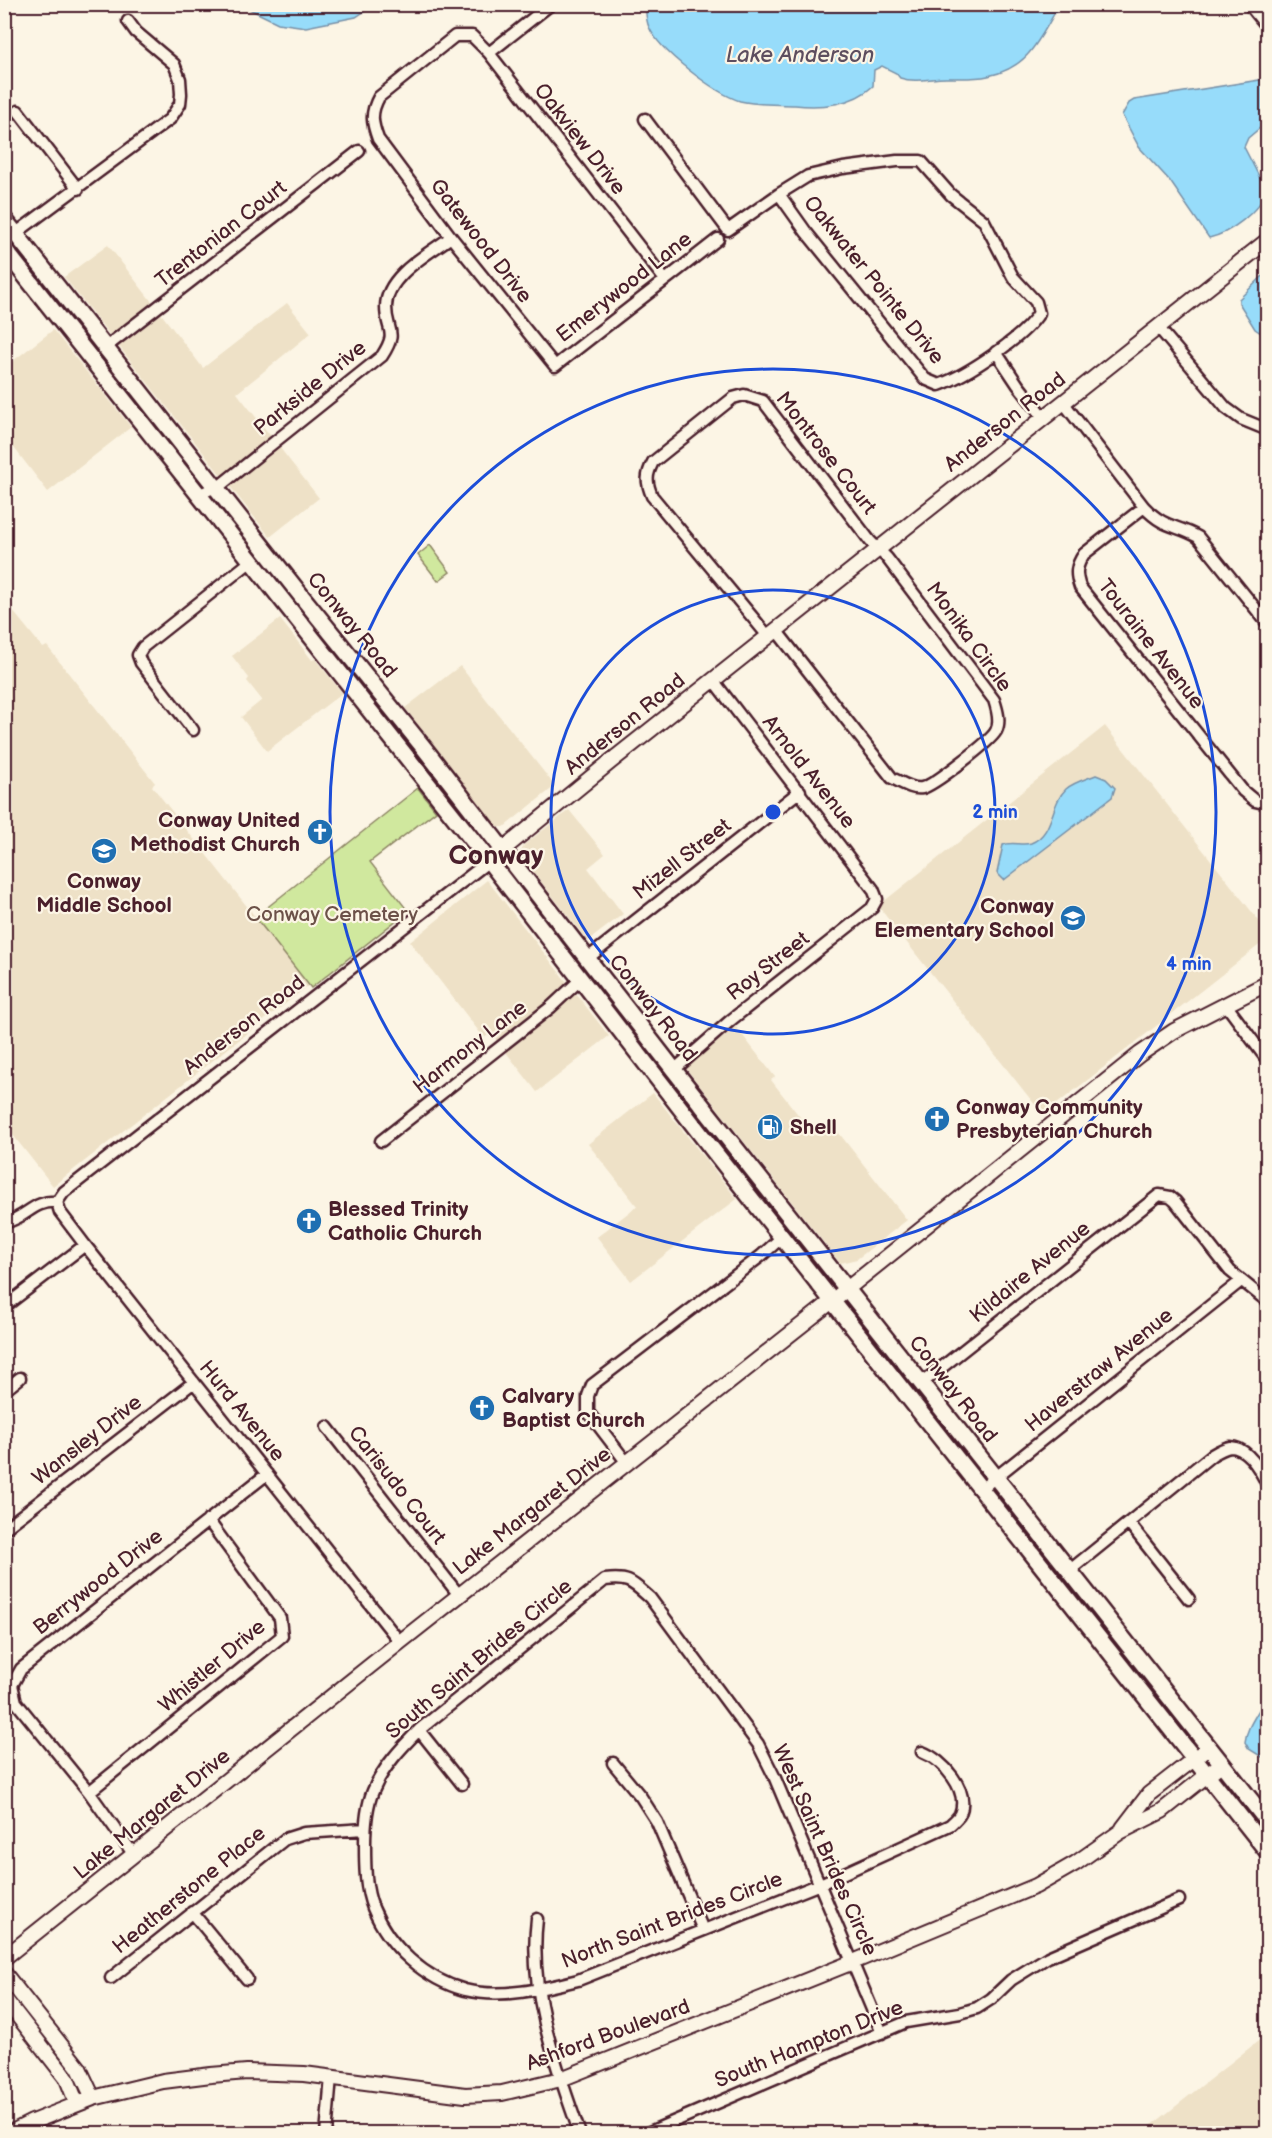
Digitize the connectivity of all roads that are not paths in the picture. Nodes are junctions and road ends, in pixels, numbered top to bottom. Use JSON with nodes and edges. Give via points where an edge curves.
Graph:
{"nodes":[{"id":1,"x":551,"y":4,"type":"edge"},
{"id":2,"x":1251,"y":4,"type":"edge"},
{"id":3,"x":128,"y":21,"type":"dead end"},
{"id":4,"x":1268,"y":25,"type":"edge"},
{"id":5,"x":489,"y":53,"type":"junction"},
{"id":6,"x":18,"y":111,"type":"dead end"},
{"id":7,"x":645,"y":119,"type":"dead end"},
{"id":8,"x":378,"y":139,"type":"joint"},
{"id":9,"x":359,"y":151,"type":"dead end"},
{"id":10,"x":78,"y":189,"type":"junction"},
{"id":11,"x":779,"y":194,"type":"junction"},
{"id":12,"x":4,"y":219,"type":"edge"},
{"id":13,"x":10,"y":237,"type":"edge"},
{"id":14,"x":451,"y":237,"type":"junction"},
{"id":15,"x":718,"y":239,"type":"dead end"},
{"id":16,"x":1268,"y":240,"type":"edge"},
{"id":17,"x":4,"y":249,"type":"edge"},
{"id":18,"x":665,"y":280,"type":"junction"},
{"id":19,"x":57,"y":316,"type":"junction"},
{"id":20,"x":1158,"y":327,"type":"junction"},
{"id":21,"x":106,"y":347,"type":"junction"},
{"id":22,"x":996,"y":352,"type":"junction"},
{"id":23,"x":555,"y":366,"type":"joint"},
{"id":24,"x":108,"y":380,"type":"junction"},
{"id":25,"x":1063,"y":402,"type":"junction"},
{"id":26,"x":157,"y":412,"type":"junction"},
{"id":27,"x":1044,"y":418,"type":"junction"},
{"id":28,"x":1268,"y":430,"type":"edge"},
{"id":29,"x":215,"y":487,"type":"junction"},
{"id":30,"x":198,"y":495,"type":"junction"},
{"id":31,"x":1144,"y":507,"type":"junction"},
{"id":32,"x":877,"y":550,"type":"junction"},
{"id":33,"x":250,"y":562,"type":"junction"},
{"id":34,"x":303,"y":598,"type":"junction"},
{"id":35,"x":1268,"y":624,"type":"edge"},
{"id":36,"x":772,"y":633,"type":"junction"},
{"id":37,"x":713,"y":680,"type":"junction"},
{"id":38,"x":378,"y":690,"type":"junction"},
{"id":39,"x":359,"y":697,"type":"junction"},
{"id":40,"x":193,"y":730,"type":"dead end"},
{"id":41,"x":800,"y":791,"type":"junction"},
{"id":42,"x":1268,"y":804,"type":"edge"},
{"id":43,"x":504,"y":849,"type":"junction"},
{"id":44,"x":489,"y":861,"type":"junction"},
{"id":45,"x":873,"y":889,"type":"joint"},
{"id":46,"x":588,"y":958,"type":"junction"},
{"id":47,"x":580,"y":980,"type":"junction"},
{"id":48,"x":1268,"y":983,"type":"edge"},
{"id":49,"x":621,"y":1002,"type":"junction"},
{"id":50,"x":1227,"y":1006,"type":"junction"},
{"id":51,"x":1268,"y":1061,"type":"edge"},
{"id":52,"x":674,"y":1070,"type":"junction"},
{"id":53,"x":381,"y":1141,"type":"dead end"},
{"id":54,"x":57,"y":1202,"type":"junction"},
{"id":55,"x":5,"y":1224,"type":"edge"},
{"id":56,"x":782,"y":1237,"type":"junction"},
{"id":57,"x":85,"y":1245,"type":"junction"},
{"id":58,"x":1241,"y":1281,"type":"junction"},
{"id":59,"x":847,"y":1289,"type":"junction"},
{"id":60,"x":833,"y":1301,"type":"junction"},
{"id":61,"x":1268,"y":1302,"type":"edge"},
{"id":62,"x":4,"y":1307,"type":"edge"},
{"id":63,"x":20,"y":1378,"type":"dead end"},
{"id":64,"x":194,"y":1382,"type":"junction"},
{"id":65,"x":922,"y":1383,"type":"junction"},
{"id":66,"x":4,"y":1390,"type":"edge"},
{"id":67,"x":327,"y":1427,"type":"dead end"},
{"id":68,"x":627,"y":1463,"type":"junction"},
{"id":69,"x":267,"y":1474,"type":"junction"},
{"id":70,"x":996,"y":1478,"type":"junction"},
{"id":71,"x":1268,"y":1486,"type":"edge"},
{"id":72,"x":981,"y":1490,"type":"junction"},
{"id":73,"x":208,"y":1520,"type":"junction"},
{"id":74,"x":6,"y":1523,"type":"edge"},
{"id":75,"x":1129,"y":1523,"type":"junction"},
{"id":76,"x":1069,"y":1571,"type":"junction"},
{"id":77,"x":596,"y":1587,"type":"joint"},
{"id":78,"x":459,"y":1595,"type":"junction"},
{"id":79,"x":1189,"y":1599,"type":"dead end"},
{"id":80,"x":400,"y":1642,"type":"junction"},
{"id":81,"x":419,"y":1730,"type":"junction"},
{"id":82,"x":1208,"y":1748,"type":"junction"},
{"id":83,"x":922,"y":1752,"type":"dead end"},
{"id":84,"x":1194,"y":1759,"type":"junction"},
{"id":85,"x":614,"y":1763,"type":"dead end"},
{"id":86,"x":1221,"y":1764,"type":"junction"},
{"id":87,"x":1207,"y":1776,"type":"junction"},
{"id":88,"x":462,"y":1785,"type":"dead end"},
{"id":89,"x":89,"y":1792,"type":"junction"},
{"id":90,"x":1268,"y":1822,"type":"edge"},
{"id":91,"x":365,"y":1829,"type":"junction"},
{"id":92,"x":1120,"y":1832,"type":"junction"},
{"id":93,"x":1268,"y":1852,"type":"edge"},
{"id":94,"x":134,"y":1855,"type":"junction"},
{"id":95,"x":820,"y":1884,"type":"junction"},
{"id":96,"x":1179,"y":1900,"type":"dead end"},
{"id":97,"x":192,"y":1912,"type":"junction"},
{"id":98,"x":537,"y":1919,"type":"dead end"},
{"id":99,"x":703,"y":1930,"type":"junction"},
{"id":100,"x":4,"y":1958,"type":"edge"},
{"id":101,"x":853,"y":1962,"type":"junction"},
{"id":102,"x":4,"y":1973,"type":"edge"},
{"id":103,"x":111,"y":1978,"type":"dead end"},
{"id":104,"x":247,"y":1979,"type":"dead end"},
{"id":105,"x":538,"y":1990,"type":"junction"},
{"id":106,"x":4,"y":1998,"type":"edge"},
{"id":107,"x":882,"y":2032,"type":"junction"},
{"id":108,"x":331,"y":2077,"type":"junction"},
{"id":109,"x":561,"y":2079,"type":"junction"},
{"id":110,"x":93,"y":2098,"type":"junction"},
{"id":111,"x":77,"y":2104,"type":"junction"},
{"id":112,"x":8,"y":2133,"type":"edge"},
{"id":113,"x":326,"y":2133,"type":"edge"},
{"id":114,"x":580,"y":2133,"type":"edge"},
{"id":115,"x":645,"y":2133,"type":"edge"}],
"edges":[{"from":1,"to":5,"type":"street"},
{"from":2,"to":4,"type":"street"},
{"from":3,"to":10,"type":"street","via":[[174,64],[180,79],[180,104],[170,119]]},
{"from":5,"to":8,"type":"street","name":"Oakview Drive","via":[[472,36],[455,36],[379,97],[372,108]]},
{"from":5,"to":18,"type":"street","name":"Oakview Drive"},
{"from":6,"to":10,"type":"street"},
{"from":7,"to":11,"type":"street","via":[[728,230]]},
{"from":8,"to":14,"type":"street","name":"Gatewood Drive"},
{"from":9,"to":21,"type":"street","name":"Trentonian Court"},
{"from":10,"to":13,"type":"street"},
{"from":11,"to":22,"type":"street","name":"Oakwater Pointe Drive","via":[[925,379],[939,386],[955,380]]},
{"from":11,"to":22,"type":"street","via":[[808,176],[843,168],[921,161],[951,195],[984,221],[1013,277],[1036,302],[1039,313],[1034,322]]},
{"from":12,"to":13,"type":"main road","name":"Conway Road"},
{"from":13,"to":21,"type":"main road","name":"Conway Road"},
{"from":14,"to":23,"type":"street","name":"Gatewood Drive"},
{"from":14,"to":29,"type":"street","name":"Parkside Drive","via":[[398,277],[388,291],[386,309],[392,331],[382,356]]},
{"from":15,"to":18,"type":"street","name":"Emerywood Lane"},
{"from":16,"to":20,"type":"street","name":"Anderson Road"},
{"from":17,"to":19,"type":"main road","name":"Conway Road"},
{"from":18,"to":23,"type":"street","name":"Emerywood Lane"},
{"from":19,"to":21,"type":"main road","via":[[89,341]]},
{"from":19,"to":24,"type":"main road","name":"Conway Road"},
{"from":20,"to":25,"type":"street","name":"Anderson Road"},
{"from":20,"to":28,"type":"street","via":[[1226,408]]},
{"from":21,"to":26,"type":"main road","name":"Conway Road"},
{"from":22,"to":27,"type":"street"},
{"from":24,"to":26,"type":"main road","via":[[123,384]]},
{"from":24,"to":30,"type":"main road","name":"Conway Road"},
{"from":25,"to":27,"type":"street","name":"Anderson Road"},
{"from":25,"to":31,"type":"street"},
{"from":26,"to":29,"type":"main road","name":"Conway Road"},
{"from":27,"to":32,"type":"street","name":"Anderson Road"},
{"from":29,"to":30,"type":"street","name":"Parkside Drive"},
{"from":29,"to":34,"type":"main road","name":"Conway Road"},
{"from":30,"to":33,"type":"main road","name":"Conway Road"},
{"from":31,"to":35,"type":"street","via":[[1167,526],[1198,537]]},
{"from":31,"to":42,"type":"street","name":"Touraine Avenue","via":[[1084,554],[1077,564],[1080,587],[1243,791]]},
{"from":32,"to":36,"type":"street","name":"Anderson Road"},
{"from":32,"to":36,"type":"street","name":"Monika Circle","via":[[994,700],[997,730],[988,741],[923,788],[892,778]]},
{"from":32,"to":36,"type":"street","name":"Montrose Court","via":[[763,401],[744,395],[733,398],[653,462],[646,483],[652,496]]},
{"from":33,"to":34,"type":"main road","via":[[266,566]]},
{"from":33,"to":39,"type":"main road","name":"Conway Road"},
{"from":33,"to":40,"type":"street","via":[[138,655]]},
{"from":34,"to":38,"type":"main road","name":"Conway Road"},
{"from":36,"to":37,"type":"street","name":"Anderson Road"},
{"from":37,"to":41,"type":"street","name":"Arnold Avenue"},
{"from":37,"to":43,"type":"street","name":"Anderson Road"},
{"from":38,"to":39,"type":"street"},
{"from":38,"to":43,"type":"main road","name":"Conway Road"},
{"from":39,"to":44,"type":"main road","name":"Conway Road"},
{"from":41,"to":45,"type":"street","name":"Arnold Avenue"},
{"from":41,"to":46,"type":"street","name":"Mizell Street"},
{"from":43,"to":44,"type":"street","name":"Anderson Road"},
{"from":43,"to":46,"type":"main road","name":"Conway Road"},
{"from":44,"to":47,"type":"main road","name":"Conway Road"},
{"from":44,"to":54,"type":"street","name":"Anderson Road","via":[[70,1187]]},
{"from":45,"to":52,"type":"street","name":"Roy Street","via":[[877,899],[872,908]]},
{"from":46,"to":49,"type":"main road","name":"Conway Road"},
{"from":47,"to":49,"type":"main road"},
{"from":47,"to":53,"type":"street","name":"Harmony Lane"},
{"from":47,"to":56,"type":"main road","name":"Conway Road"},
{"from":48,"to":50,"type":"street","name":"Lake Margaret Drive"},
{"from":49,"to":52,"type":"main road","name":"Conway Road"},
{"from":50,"to":51,"type":"street"},
{"from":50,"to":59,"type":"street","name":"Lake Margaret Drive","via":[[1174,1031],[1140,1054]]},
{"from":52,"to":59,"type":"main road","name":"Conway Road"},
{"from":54,"to":55,"type":"street","via":[[34,1206]]},
{"from":54,"to":57,"type":"street","name":"Hurd Avenue"},
{"from":56,"to":60,"type":"main road","name":"Conway Road"},
{"from":56,"to":68,"type":"street","via":[[592,1385],[588,1412]]},
{"from":57,"to":62,"type":"street"},
{"from":57,"to":64,"type":"street","name":"Hurd Avenue"},
{"from":58,"to":61,"type":"street"},
{"from":58,"to":65,"type":"street","name":"Kildaire Avenue","via":[[1174,1201],[1159,1195]]},
{"from":58,"to":70,"type":"street","name":"Haverstraw Avenue"},
{"from":59,"to":60,"type":"street","name":"Lake Margaret Drive"},
{"from":59,"to":65,"type":"main road","name":"Conway Road"},
{"from":60,"to":68,"type":"street","name":"Lake Margaret Drive"},
{"from":60,"to":72,"type":"main road","name":"Conway Road"},
{"from":63,"to":66,"type":"street"},
{"from":64,"to":69,"type":"street","name":"Hurd Avenue"},
{"from":64,"to":74,"type":"street","name":"Wansley Drive"},
{"from":65,"to":70,"type":"main road","name":"Conway Road"},
{"from":67,"to":78,"type":"street","name":"Carisudo Court"},
{"from":68,"to":78,"type":"street","name":"Lake Margaret Drive"},
{"from":69,"to":73,"type":"street","name":"Berrywood Drive"},
{"from":69,"to":80,"type":"street","name":"Hurd Avenue"},
{"from":70,"to":72,"type":"street","name":"Haverstraw Avenue"},
{"from":70,"to":76,"type":"main road","name":"Conway Road"},
{"from":71,"to":75,"type":"street","via":[[1243,1450],[1228,1447],[1212,1455]]},
{"from":72,"to":84,"type":"main road","name":"Conway Road"},
{"from":73,"to":89,"type":"street","name":"Whistler Drive","via":[[280,1618],[282,1636]]},
{"from":73,"to":89,"type":"street","name":"Berrywood Drive","via":[[21,1669],[12,1685],[16,1702]]},
{"from":75,"to":76,"type":"street"},
{"from":75,"to":79,"type":"street"},
{"from":76,"to":82,"type":"main road","name":"Conway Road"},
{"from":77,"to":81,"type":"street","name":"South Saint Brides Circle"},
{"from":77,"to":95,"type":"street","name":"West Saint Brides Circle","via":[[605,1580],[622,1578],[650,1598],[758,1744]]},
{"from":78,"to":80,"type":"street","name":"Lake Margaret Drive"},
{"from":80,"to":94,"type":"street","name":"Lake Margaret Drive"},
{"from":81,"to":88,"type":"street"},
{"from":81,"to":91,"type":"street","name":"South Saint Brides Circle","via":[[384,1770],[372,1793]]},
{"from":82,"to":84,"type":"street","name":"Ashford Boulevard"},
{"from":82,"to":86,"type":"main road","name":"Conway Road"},
{"from":83,"to":95,"type":"street","name":"North Saint Brides Circle","via":[[938,1761],[960,1790],[960,1816],[950,1825]]},
{"from":84,"to":87,"type":"main road","name":"Conway Road"},
{"from":84,"to":92,"type":"street","name":"Ashford Boulevard","via":[[1149,1794]]},
{"from":85,"to":99,"type":"street","via":[[657,1822]]},
{"from":86,"to":87,"type":"street","name":"Ashford Boulevard"},
{"from":86,"to":90,"type":"main road","name":"Conway Road"},
{"from":87,"to":92,"type":"street","name":"Ashford Boulevard","via":[[1162,1811]]},
{"from":87,"to":93,"type":"main road","name":"Conway Road"},
{"from":89,"to":94,"type":"street","name":"Berrywood Drive"},
{"from":91,"to":97,"type":"street","name":"Heatherstone Place","via":[[304,1833],[285,1839]]},
{"from":91,"to":105,"type":"street","name":"South Saint Brides Circle","via":[[366,1876],[373,1907],[402,1952],[445,1983],[467,1990]]},
{"from":92,"to":101,"type":"street","name":"Ashford Boulevard","via":[[1036,1886]]},
{"from":94,"to":100,"type":"street","name":"Lake Margaret Drive"},
{"from":95,"to":99,"type":"street","name":"North Saint Brides Circle"},
{"from":95,"to":101,"type":"street","name":"West Saint Brides Circle"},
{"from":96,"to":107,"type":"street","name":"South Hampton Drive","via":[[1048,1957],[977,2008],[906,2022]]},
{"from":97,"to":103,"type":"street","name":"Heatherstone Place"},
{"from":97,"to":104,"type":"street"},
{"from":98,"to":105,"type":"street"},
{"from":99,"to":105,"type":"street","name":"North Saint Brides Circle","via":[[578,1980]]},
{"from":101,"to":107,"type":"street","name":"West Saint Brides Circle"},
{"from":101,"to":109,"type":"street","name":"Ashford Boulevard"},
{"from":102,"to":110,"type":"street","via":[[79,2068]]},
{"from":105,"to":109,"type":"street"},
{"from":106,"to":111,"type":"street","via":[[67,2079]]},
{"from":107,"to":115,"type":"street","name":"South Hampton Drive"},
{"from":108,"to":109,"type":"street","name":"Ashford Boulevard","via":[[465,2095],[502,2093]]},
{"from":108,"to":110,"type":"street","name":"Ashford Boulevard","via":[[247,2072],[212,2075],[163,2081]]},
{"from":108,"to":113,"type":"street"},
{"from":109,"to":114,"type":"street"},
{"from":110,"to":111,"type":"street","name":"Ashford Boulevard"},
{"from":111,"to":112,"type":"street","name":"Ashford Boulevard"}]}
